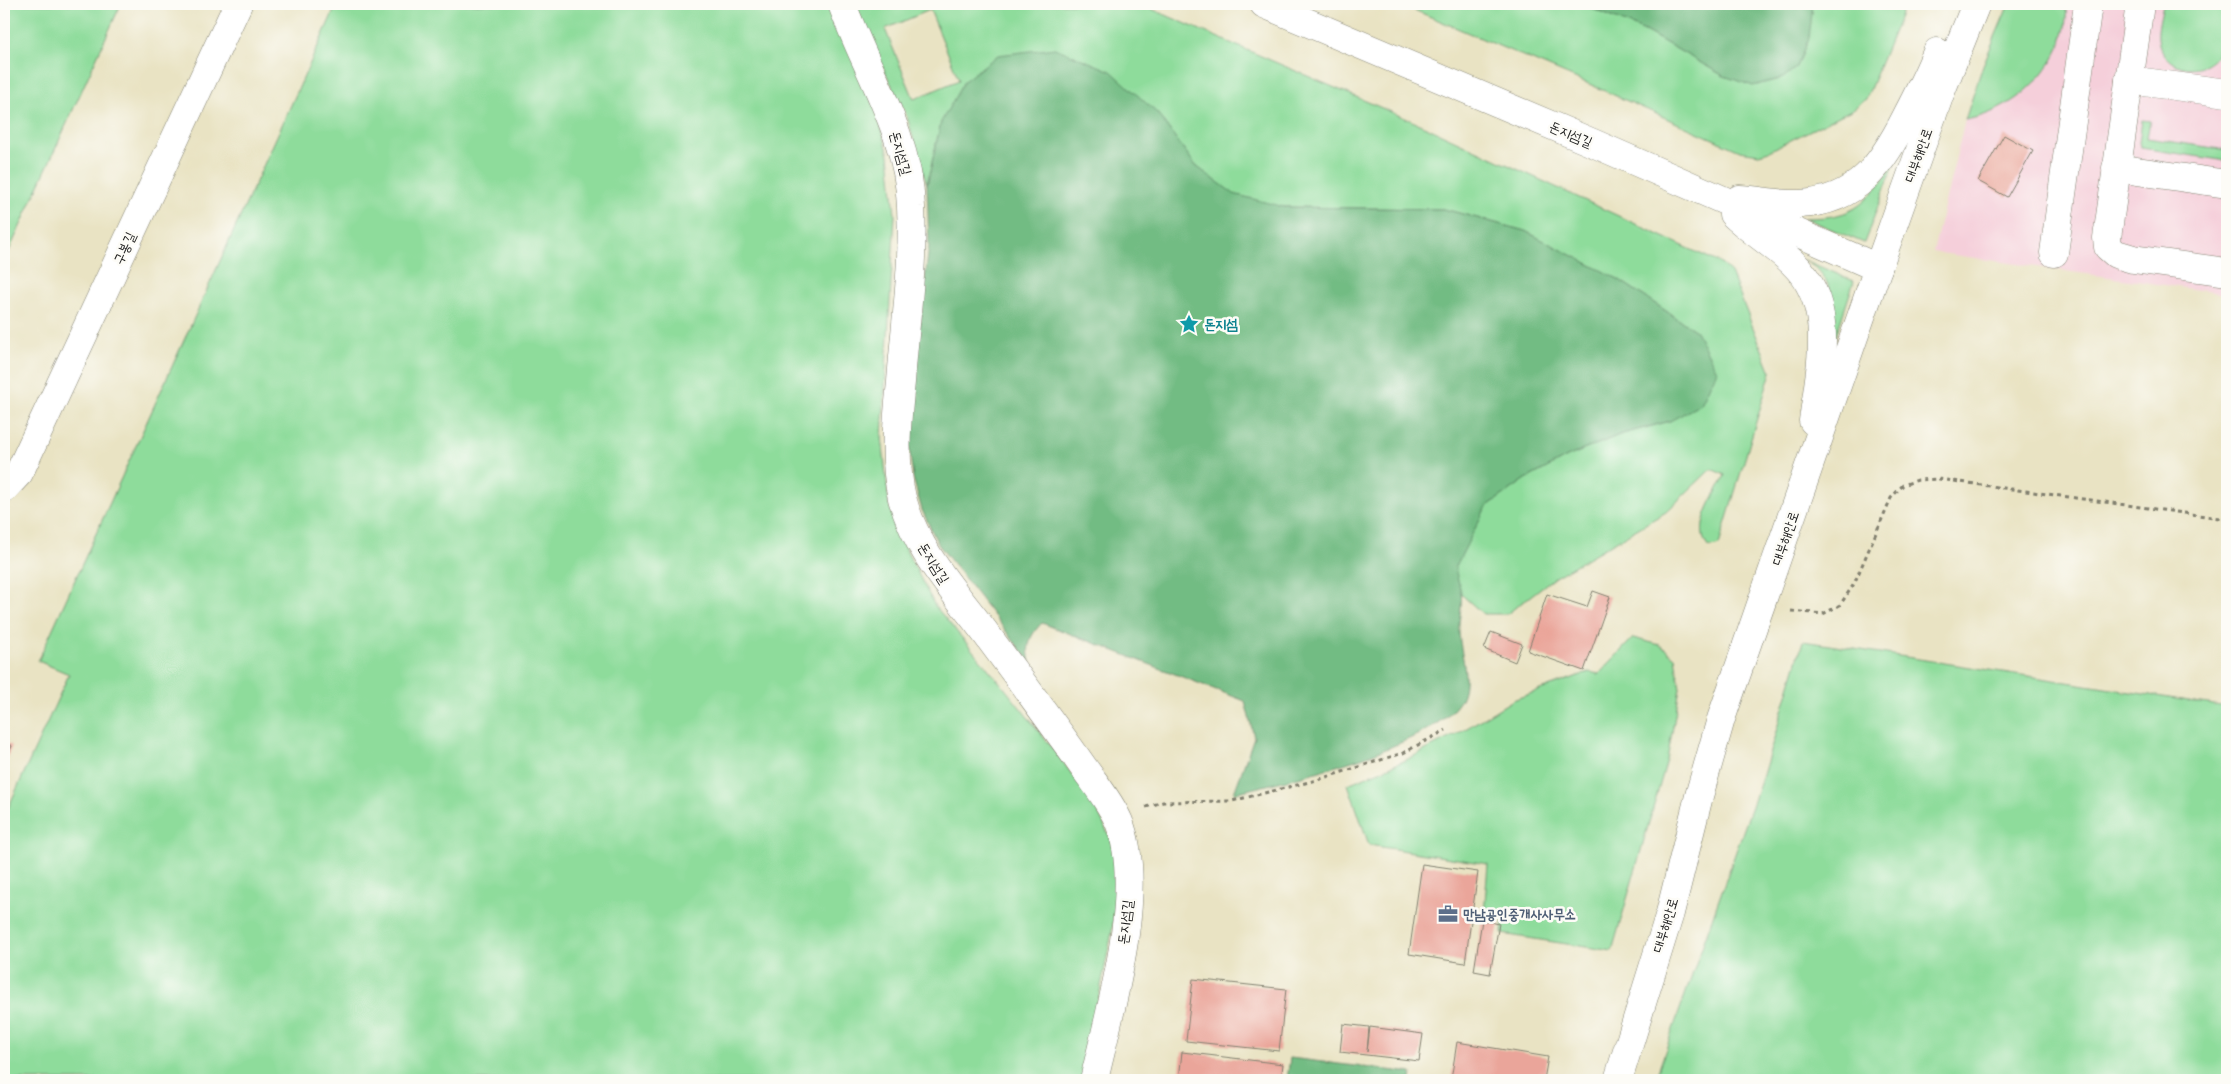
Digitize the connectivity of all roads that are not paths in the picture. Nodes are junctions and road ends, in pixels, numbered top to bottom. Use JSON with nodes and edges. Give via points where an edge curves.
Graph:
{"nodes":[{"id":1,"x":238,"y":4,"type":"edge"},
{"id":2,"x":842,"y":4,"type":"edge"},
{"id":3,"x":1264,"y":4,"type":"edge"},
{"id":4,"x":1956,"y":4,"type":"edge"},
{"id":5,"x":1976,"y":4,"type":"edge"},
{"id":6,"x":2088,"y":4,"type":"edge"},
{"id":7,"x":2140,"y":4,"type":"edge"},
{"id":8,"x":2129,"y":80,"type":"junction"},
{"id":9,"x":2227,"y":93,"type":"edge"},
{"id":10,"x":2116,"y":168,"type":"junction"},
{"id":11,"x":2227,"y":184,"type":"edge"},
{"id":12,"x":1715,"y":198,"type":"junction"},
{"id":13,"x":2054,"y":253,"type":"dead end"},
{"id":14,"x":1878,"y":268,"type":"junction"},
{"id":15,"x":2227,"y":272,"type":"edge"},
{"id":16,"x":1805,"y":482,"type":"junction"},
{"id":17,"x":4,"y":489,"type":"edge"},
{"id":18,"x":1094,"y":1080,"type":"edge"},
{"id":19,"x":1618,"y":1080,"type":"edge"}],
"edges":[{"from":1,"to":17,"type":"street","name":"구봉길","via":[[19,473]]},
{"from":2,"to":18,"type":"street","name":"돈지섬길","via":[[890,116],[909,175],[912,206],[909,298],[896,435],[902,497],[911,524],[941,576],[1061,736],[1119,821],[1126,847],[1130,878],[1113,1003]]},
{"from":3,"to":12,"type":"street","name":"돈지섬길"},
{"from":4,"to":12,"type":"street","via":[[1922,87],[1889,149],[1863,181],[1838,195],[1800,204]]},
{"from":5,"to":14,"type":"street","name":"대부해안로"},
{"from":6,"to":13,"type":"street"},
{"from":7,"to":8,"type":"street"},
{"from":8,"to":9,"type":"street"},
{"from":8,"to":10,"type":"street"},
{"from":10,"to":11,"type":"street"},
{"from":10,"to":15,"type":"street","via":[[2108,247],[2116,254],[2133,259]]},
{"from":12,"to":14,"type":"street","name":"돈지섬길"},
{"from":12,"to":16,"type":"street","via":[[1796,266],[1818,302],[1821,346]]},
{"from":14,"to":16,"type":"street","name":"대부해안로"},
{"from":16,"to":19,"type":"street","name":"대부해안로","via":[[1719,728],[1670,912]]}]}
